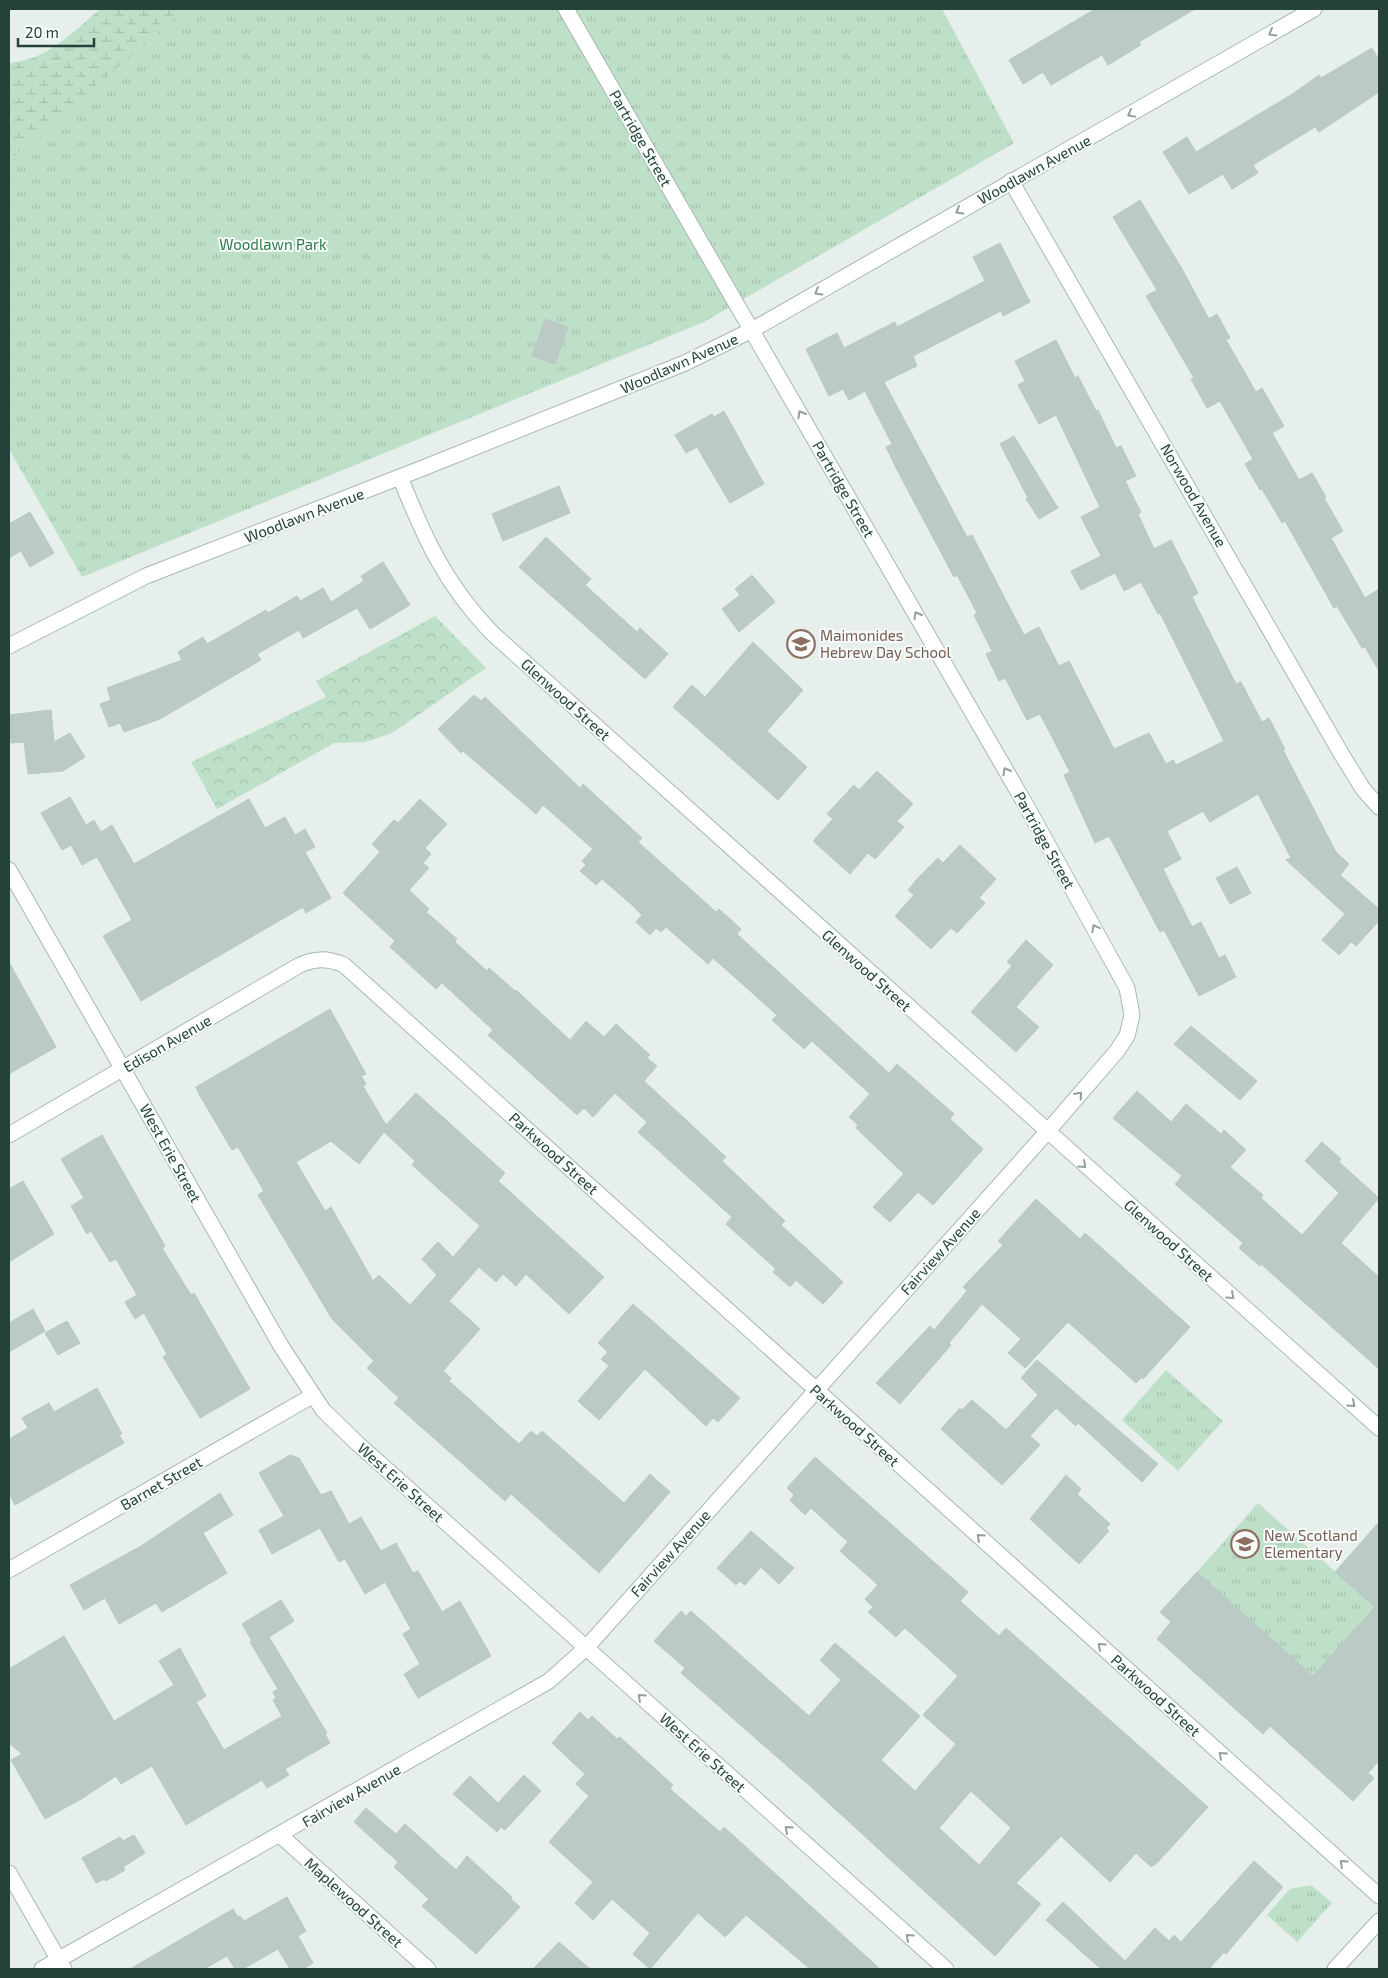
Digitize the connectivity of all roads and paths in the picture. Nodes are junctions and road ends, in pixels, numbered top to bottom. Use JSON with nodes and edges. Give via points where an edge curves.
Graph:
{"nodes":[{"id":1,"x":566,"y":9,"type":"edge"},
{"id":2,"x":1314,"y":9,"type":"edge"},
{"id":3,"x":1011,"y":181,"type":"junction"},
{"id":4,"x":752,"y":330,"type":"junction"},
{"id":5,"x":400,"y":478,"type":"junction"},
{"id":6,"x":9,"y":646,"type":"edge"},
{"id":7,"x":1379,"y":807,"type":"edge"},
{"id":8,"x":9,"y":870,"type":"edge"},
{"id":9,"x":327,"y":960,"type":"joint"},
{"id":10,"x":1119,"y":970,"type":"joint"},
{"id":11,"x":124,"y":1068,"type":"junction"},
{"id":12,"x":1047,"y":1132,"type":"junction"},
{"id":13,"x":9,"y":1134,"type":"edge"},
{"id":14,"x":816,"y":1390,"type":"junction"},
{"id":15,"x":312,"y":1396,"type":"junction"},
{"id":16,"x":1379,"y":1428,"type":"edge"},
{"id":17,"x":9,"y":1570,"type":"edge"},
{"id":18,"x":586,"y":1648,"type":"junction"},
{"id":19,"x":280,"y":1835,"type":"junction"},
{"id":20,"x":9,"y":1873,"type":"edge"},
{"id":21,"x":1379,"y":1896,"type":"edge"},
{"id":22,"x":1379,"y":1920,"type":"edge"},
{"id":23,"x":62,"y":1964,"type":"edge"},
{"id":24,"x":42,"y":1969,"type":"edge"},
{"id":25,"x":428,"y":1969,"type":"edge"},
{"id":26,"x":946,"y":1969,"type":"edge"},
{"id":27,"x":1335,"y":1969,"type":"edge"}],
"edges":[{"from":1,"to":4,"type":"street","name":"Partridge Street"},
{"from":2,"to":3,"type":"street","name":"Woodlawn Avenue","one_way":true},
{"from":3,"to":4,"type":"street","name":"Woodlawn Avenue","one_way":true},
{"from":3,"to":7,"type":"street","name":"Norwood Avenue","via":[[1342,755],[1363,789]]},
{"from":4,"to":5,"type":"street","name":"Woodlawn Avenue","via":[[685,363]]},
{"from":10,"to":4,"type":"street","name":"Partridge Street","one_way":true},
{"from":5,"to":6,"type":"street","name":"Woodlawn Avenue","via":[[146,576]]},
{"from":5,"to":12,"type":"street","name":"Glenwood Street","via":[[441,569],[472,612],[492,633]]},
{"from":8,"to":11,"type":"street","name":"West Erie Street"},
{"from":9,"to":11,"type":"street","name":"Edison Avenue","via":[[312,960],[298,966]]},
{"from":9,"to":14,"type":"street","name":"Parkwood Street","via":[[354,972]]},
{"from":12,"to":10,"type":"street","name":"Fairview Avenue","one_way":true,"via":[[1118,1051],[1127,1036],[1132,1002]]},
{"from":11,"to":13,"type":"street","name":"Edison Avenue"},
{"from":11,"to":15,"type":"street","name":"West Erie Street","via":[[280,1346]]},
{"from":12,"to":14,"type":"street","name":"Fairview Avenue"},
{"from":12,"to":16,"type":"street","name":"Glenwood Street","one_way":true},
{"from":14,"to":18,"type":"street","name":"Fairview Avenue"},
{"from":21,"to":14,"type":"street","name":"Parkwood Street","one_way":true},
{"from":15,"to":17,"type":"street","name":"Barnet Street"},
{"from":15,"to":18,"type":"street","name":"West Erie Street","via":[[334,1422]]},
{"from":18,"to":19,"type":"street","name":"Fairview Avenue","via":[[549,1681]]},
{"from":26,"to":18,"type":"street","name":"West Erie Street","one_way":true},
{"from":19,"to":23,"type":"street","name":"Fairview Avenue"},
{"from":19,"to":25,"type":"street","name":"Maplewood Street"},
{"from":20,"to":23,"type":"street"},
{"from":22,"to":27,"type":"street"},
{"from":23,"to":24,"type":"street","name":"Fairview Avenue"}]}
